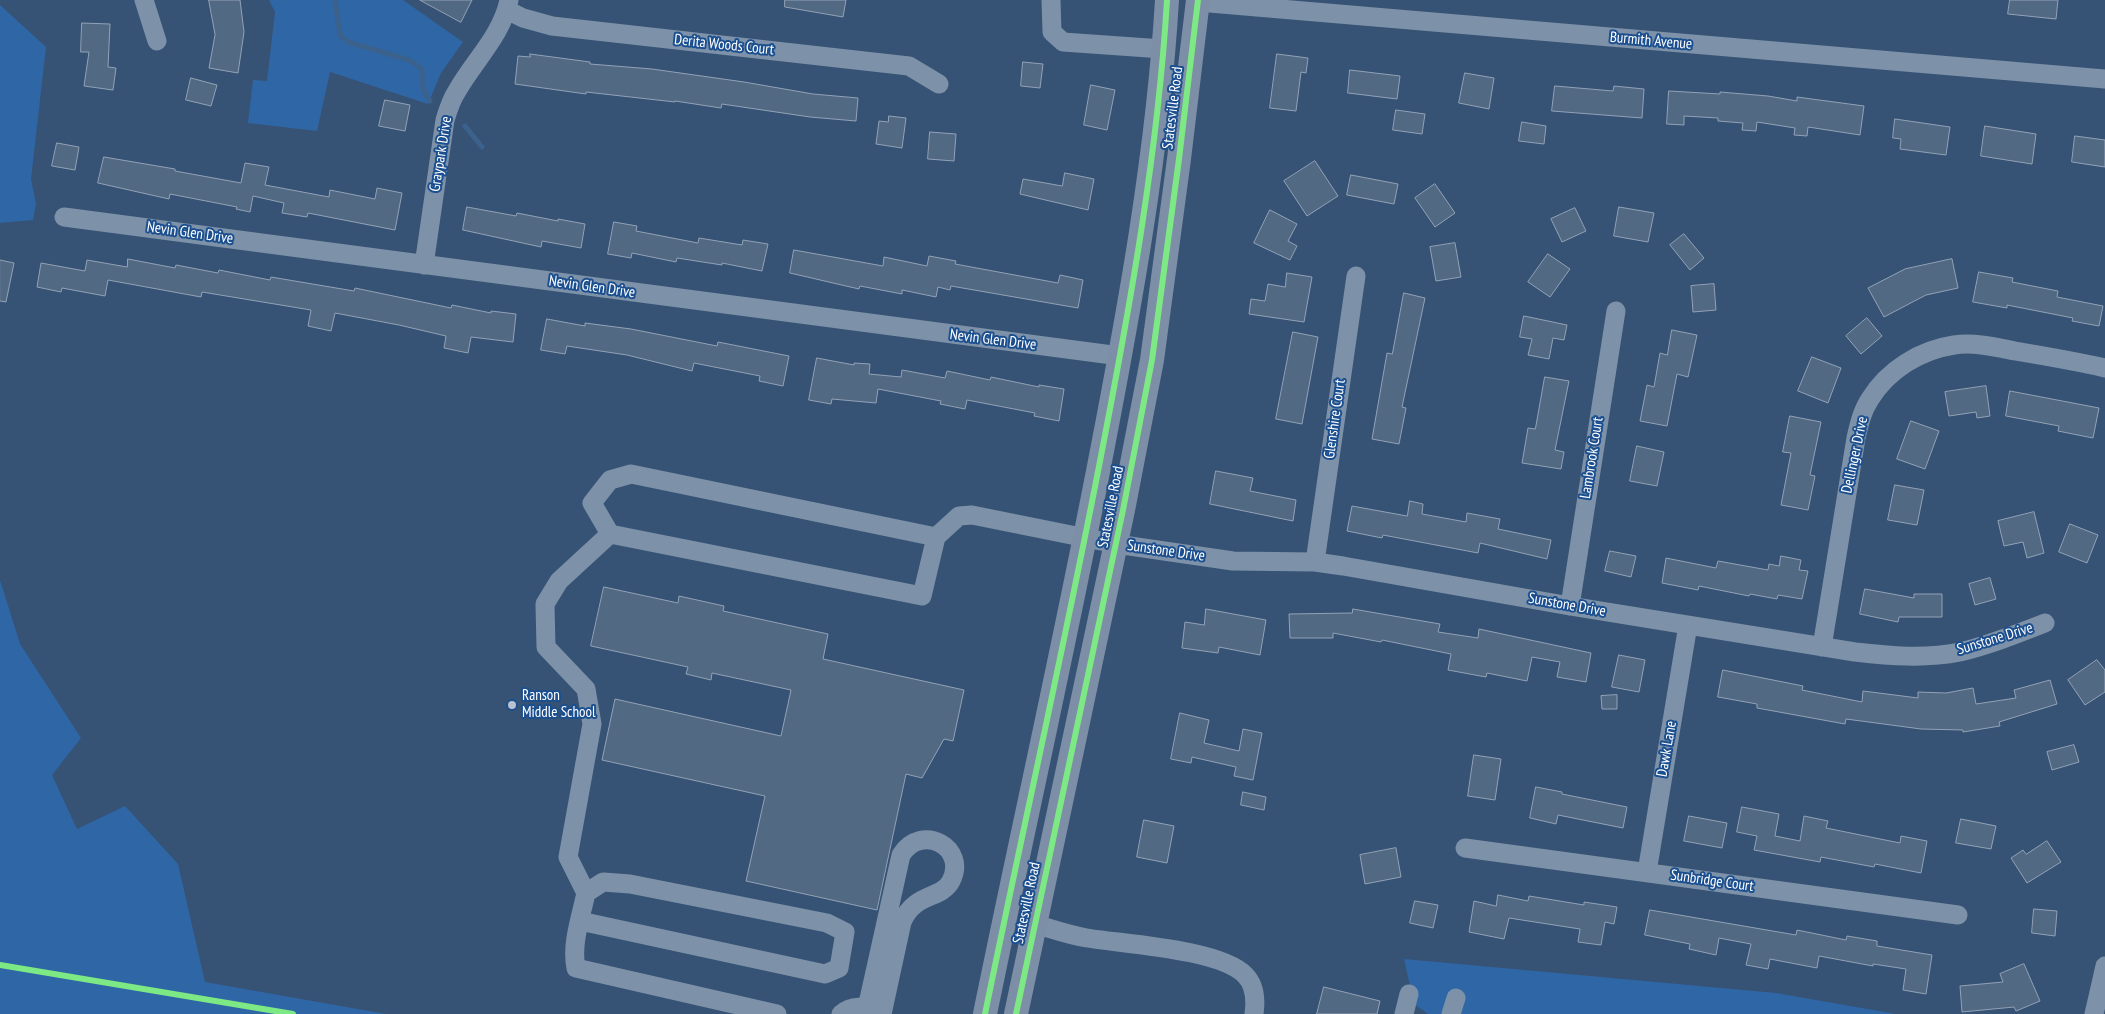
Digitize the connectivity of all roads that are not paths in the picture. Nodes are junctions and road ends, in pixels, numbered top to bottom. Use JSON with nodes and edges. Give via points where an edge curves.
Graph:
{"nodes":[{"id":1,"x":144,"y":0,"type":"edge"},
{"id":2,"x":1051,"y":0,"type":"edge"},
{"id":3,"x":1167,"y":0,"type":"edge"},
{"id":4,"x":1198,"y":1,"type":"edge"},
{"id":5,"x":1262,"y":4,"type":"edge"},
{"id":6,"x":508,"y":5,"type":"edge"},
{"id":7,"x":1292,"y":5,"type":"edge"},
{"id":8,"x":157,"y":41,"type":"dead end"},
{"id":9,"x":1163,"y":49,"type":"junction"},
{"id":10,"x":2105,"y":79,"type":"edge"},
{"id":11,"x":938,"y":84,"type":"dead end"},
{"id":12,"x":64,"y":217,"type":"dead end"},
{"id":13,"x":424,"y":264,"type":"junction"},
{"id":14,"x":1356,"y":276,"type":"dead end"},
{"id":15,"x":1616,"y":311,"type":"dead end"},
{"id":16,"x":1120,"y":356,"type":"junction"},
{"id":17,"x":2105,"y":368,"type":"edge"},
{"id":18,"x":610,"y":534,"type":"junction"},
{"id":19,"x":936,"y":537,"type":"junction"},
{"id":20,"x":1085,"y":538,"type":"junction"},
{"id":21,"x":1116,"y":544,"type":"junction"},
{"id":22,"x":1315,"y":562,"type":"junction"},
{"id":23,"x":1570,"y":606,"type":"junction"},
{"id":24,"x":2045,"y":623,"type":"dead end"},
{"id":25,"x":1688,"y":625,"type":"junction"},
{"id":26,"x":1822,"y":647,"type":"junction"},
{"id":27,"x":1465,"y":848,"type":"dead end"},
{"id":28,"x":1647,"y":872,"type":"junction"},
{"id":29,"x":586,"y":893,"type":"junction"},
{"id":30,"x":1958,"y":915,"type":"dead end"},
{"id":31,"x":580,"y":921,"type":"junction"},
{"id":32,"x":1035,"y":924,"type":"junction"},
{"id":33,"x":2105,"y":966,"type":"edge"},
{"id":34,"x":1409,"y":994,"type":"dead end"},
{"id":35,"x":876,"y":1012,"type":"edge"},
{"id":36,"x":777,"y":1014,"type":"edge"},
{"id":37,"x":840,"y":1014,"type":"edge"},
{"id":38,"x":985,"y":1014,"type":"edge"},
{"id":39,"x":1016,"y":1014,"type":"edge"},
{"id":40,"x":1254,"y":1014,"type":"edge"},
{"id":41,"x":1404,"y":1014,"type":"edge"},
{"id":42,"x":2094,"y":1014,"type":"edge"}],
"edges":[{"from":1,"to":8,"type":"street"},
{"from":2,"to":9,"type":"street","via":[[1052,32],[1063,42]]},
{"from":3,"to":9,"type":"main road","name":"Statesville Road"},
{"from":4,"to":5,"type":"street","name":"Burmith Avenue"},
{"from":4,"to":21,"type":"main road","name":"Statesville Road","via":[[1152,360]]},
{"from":5,"to":7,"type":"street","name":"Burmith Avenue"},
{"from":6,"to":11,"type":"street","name":"Derita Woods Court","via":[[523,18],[552,26],[909,66]]},
{"from":6,"to":13,"type":"street","name":"Graypark Drive","via":[[491,41],[450,103]]},
{"from":7,"to":10,"type":"street","name":"Burmith Avenue"},
{"from":9,"to":16,"type":"main road","name":"Statesville Road","via":[[1135,268]]},
{"from":12,"to":13,"type":"street","name":"Nevin Glen Drive"},
{"from":13,"to":16,"type":"street","name":"Nevin Glen Drive"},
{"from":14,"to":22,"type":"street","name":"Glenshire Court"},
{"from":15,"to":23,"type":"street","name":"Lambrook Court"},
{"from":16,"to":20,"type":"main road","name":"Statesville Road"},
{"from":17,"to":26,"type":"street","name":"Dellinger Drive","via":[[1987,346],[1955,345],[1931,350],[1912,359],[1882,383],[1869,400],[1856,438]]},
{"from":18,"to":19,"type":"street","via":[[922,596]]},
{"from":18,"to":19,"type":"street","via":[[592,503],[610,480],[631,474]]},
{"from":18,"to":29,"type":"street","via":[[559,581],[544,604],[546,646],[586,689],[592,724],[568,857]]},
{"from":19,"to":20,"type":"street","name":"Sunstone Drive","via":[[959,516],[972,515]]},
{"from":20,"to":21,"type":"street","name":"Sunstone Drive"},
{"from":20,"to":38,"type":"main road","name":"Statesville Road"},
{"from":21,"to":22,"type":"street","name":"Sunstone Drive","via":[[1233,561]]},
{"from":21,"to":32,"type":"main road","name":"Statesville Road"},
{"from":22,"to":23,"type":"street","name":"Sunstone Drive"},
{"from":23,"to":25,"type":"street","name":"Sunstone Drive"},
{"from":24,"to":26,"type":"street","name":"Sunstone Drive","via":[[1991,644],[1929,656],[1894,656]]},
{"from":25,"to":26,"type":"street","name":"Sunstone Drive"},
{"from":25,"to":28,"type":"street","name":"Dawk Lane"},
{"from":27,"to":28,"type":"street","name":"Sunbridge Court"},
{"from":28,"to":30,"type":"street","name":"Sunbridge Court"},
{"from":29,"to":31,"type":"street"},
{"from":29,"to":31,"type":"street","via":[[603,882],[630,884],[827,923],[845,932],[840,968],[825,974]]},
{"from":31,"to":36,"type":"street","via":[[573,955],[576,968]]},
{"from":32,"to":39,"type":"main road","name":"Statesville Road"},
{"from":32,"to":40,"type":"street","via":[[1085,937],[1154,946],[1227,964],[1249,980],[1255,998]]},
{"from":33,"to":42,"type":"street"},
{"from":34,"to":41,"type":"street"},
{"from":35,"to":35,"type":"street","via":[[907,911],[914,904],[944,890],[951,881],[955,868],[953,857],[937,841],[926,838],[915,841],[901,855]]},
{"from":35,"to":37,"type":"street","via":[[854,1007]]}]}
